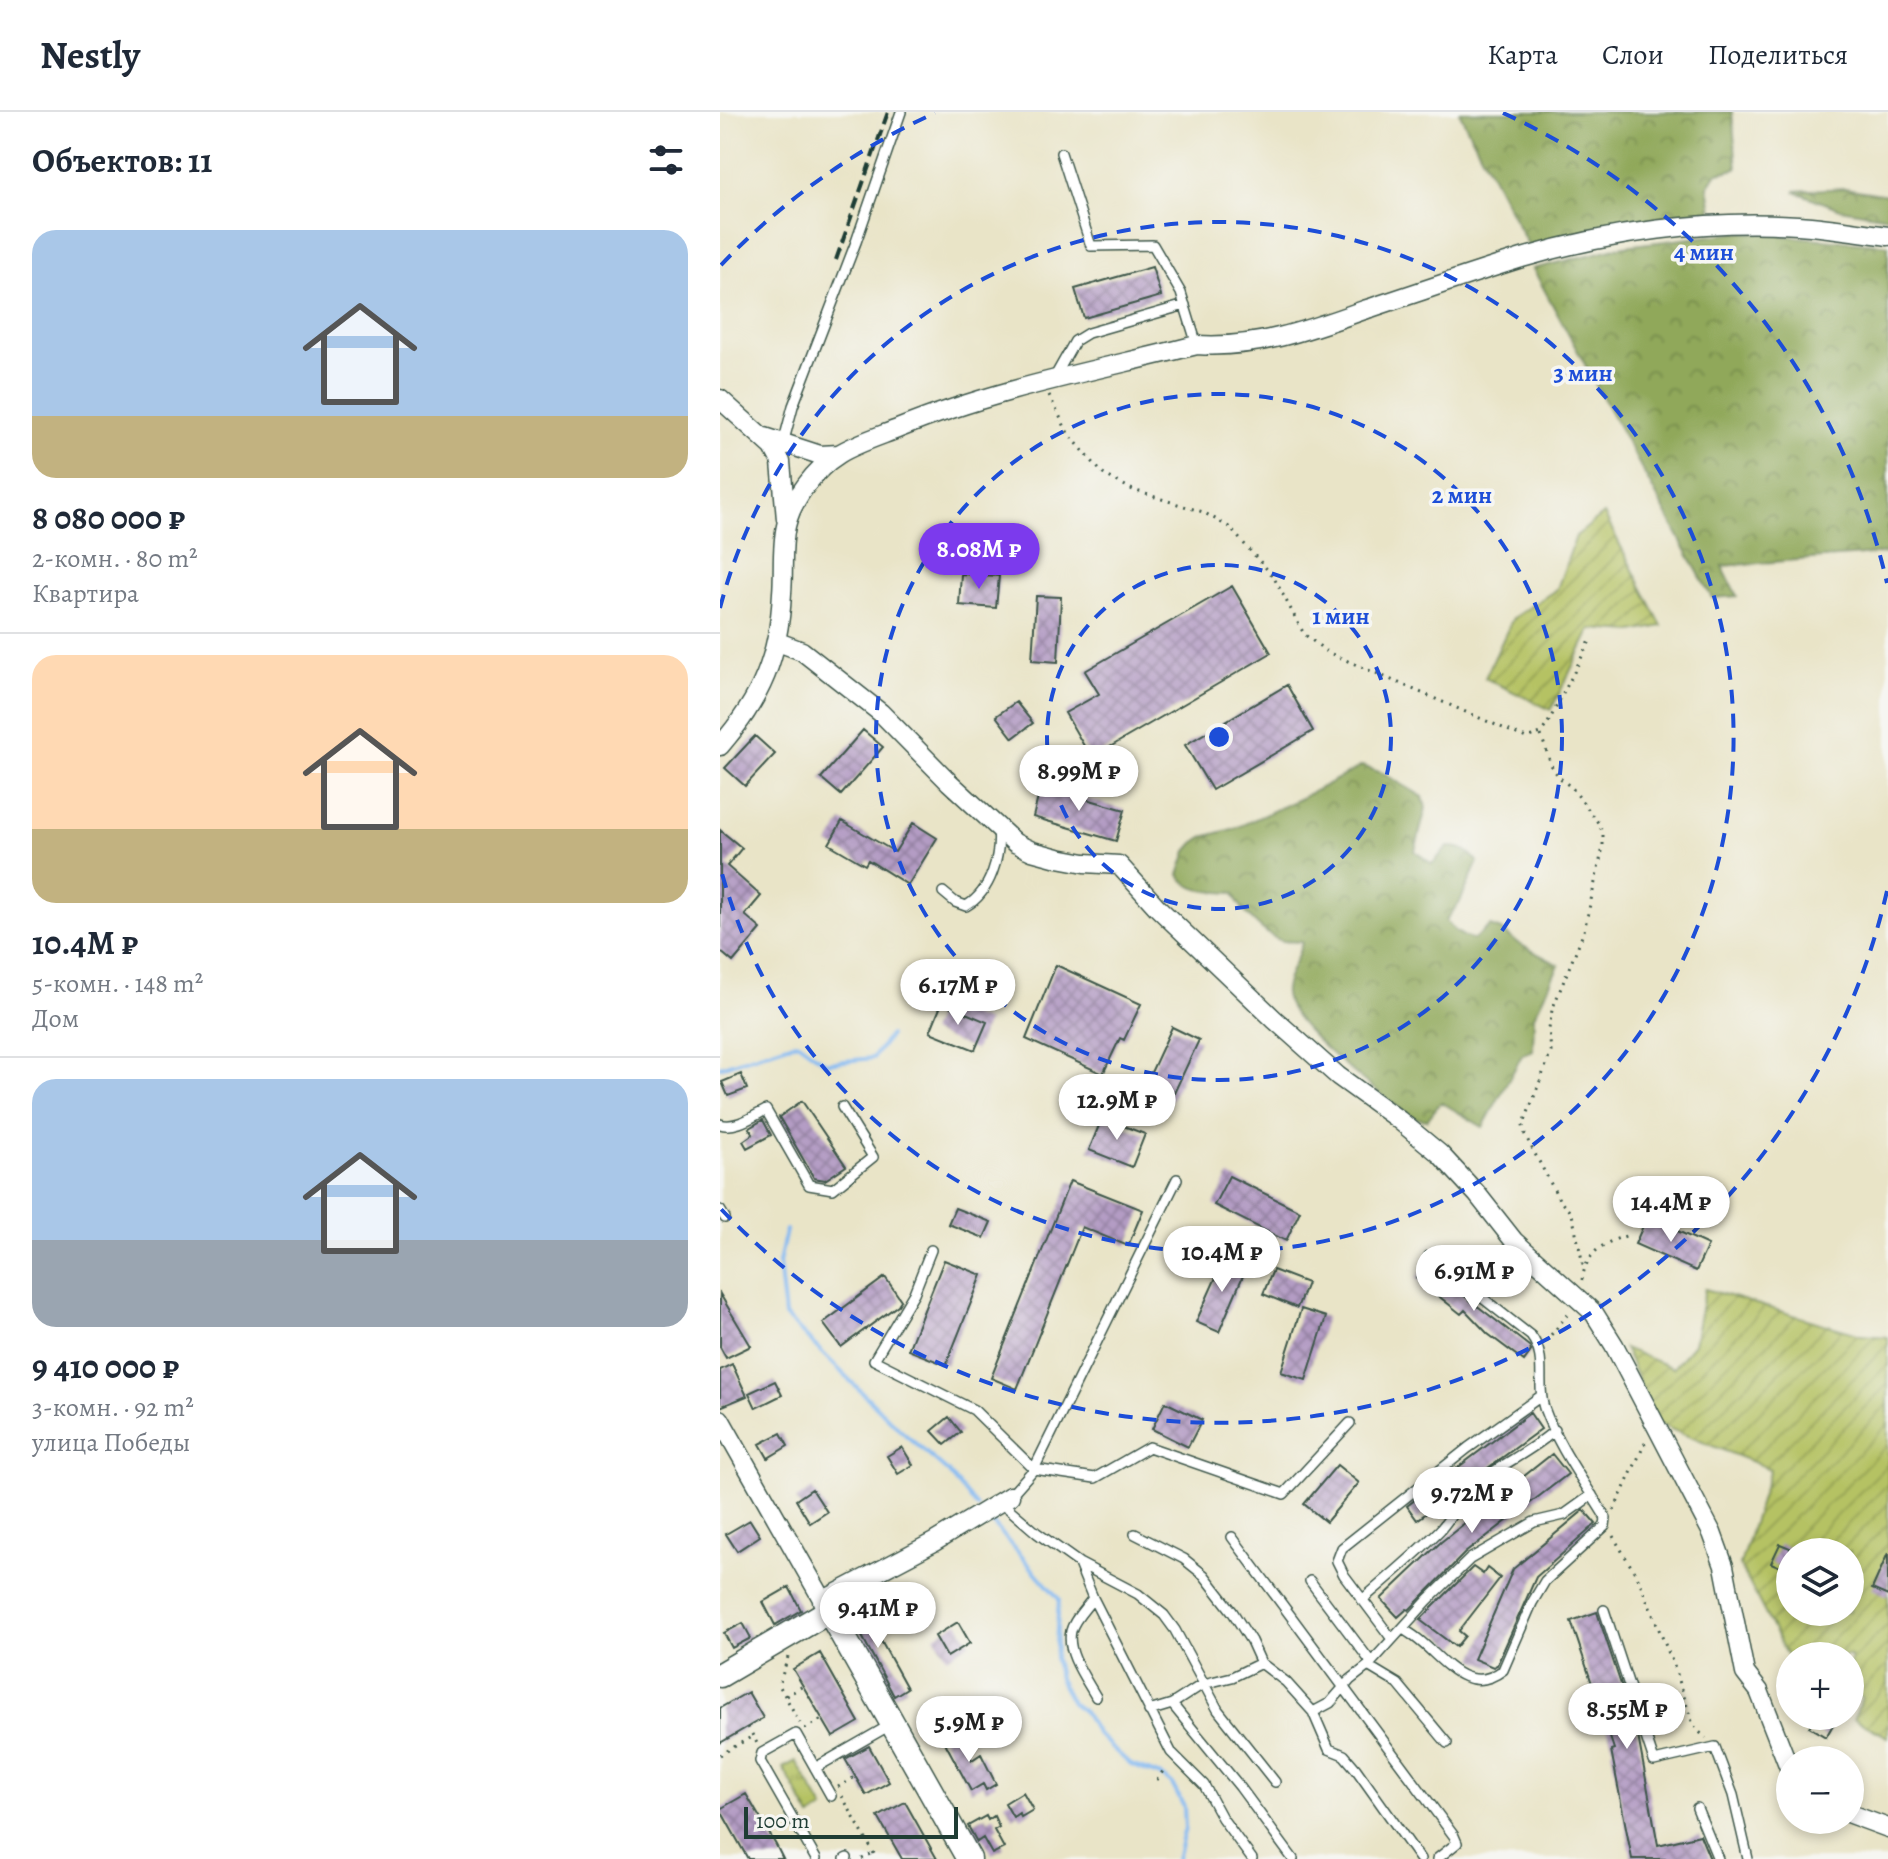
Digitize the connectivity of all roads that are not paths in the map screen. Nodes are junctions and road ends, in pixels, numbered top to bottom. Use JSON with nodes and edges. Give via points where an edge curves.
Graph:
{"nodes":[{"id":1,"x":901,"y":112,"type":"edge"},
{"id":2,"x":1061,"y":153,"type":"dead end"},
{"id":3,"x":1888,"y":236,"type":"edge"},
{"id":4,"x":1185,"y":305,"type":"junction"},
{"id":5,"x":1197,"y":345,"type":"junction"},
{"id":6,"x":1050,"y":381,"type":"junction"},
{"id":7,"x":720,"y":399,"type":"edge"},
{"id":8,"x":782,"y":453,"type":"junction"},
{"id":9,"x":839,"y":454,"type":"junction"},
{"id":10,"x":786,"y":526,"type":"junction"},
{"id":11,"x":778,"y":642,"type":"junction"},
{"id":12,"x":720,"y":746,"type":"edge"},
{"id":13,"x":998,"y":829,"type":"junction"},
{"id":14,"x":943,"y":892,"type":"dead end"},
{"id":15,"x":842,"y":1107,"type":"dead end"},
{"id":16,"x":720,"y":1124,"type":"edge"},
{"id":17,"x":1177,"y":1179,"type":"dead end"},
{"id":18,"x":931,"y":1250,"type":"dead end"},
{"id":19,"x":1429,"y":1256,"type":"dead end"},
{"id":20,"x":1541,"y":1396,"type":"junction"},
{"id":21,"x":720,"y":1419,"type":"edge"},
{"id":22,"x":1350,"y":1423,"type":"dead end"},
{"id":23,"x":1555,"y":1430,"type":"junction"},
{"id":24,"x":1034,"y":1469,"type":"junction"},
{"id":25,"x":1592,"y":1495,"type":"junction"},
{"id":26,"x":1005,"y":1499,"type":"junction"},
{"id":27,"x":1135,"y":1534,"type":"dead end"},
{"id":28,"x":1232,"y":1537,"type":"dead end"},
{"id":29,"x":1079,"y":1563,"type":"junction"},
{"id":30,"x":1310,"y":1581,"type":"dead end"},
{"id":31,"x":1093,"y":1598,"type":"junction"},
{"id":32,"x":1362,"y":1600,"type":"junction"},
{"id":33,"x":826,"y":1606,"type":"junction"},
{"id":34,"x":1604,"y":1610,"type":"dead end"},
{"id":35,"x":1402,"y":1629,"type":"junction"},
{"id":36,"x":1392,"y":1639,"type":"junction"},
{"id":37,"x":1261,"y":1663,"type":"junction"},
{"id":38,"x":1370,"y":1664,"type":"junction"},
{"id":39,"x":720,"y":1675,"type":"edge"},
{"id":40,"x":1203,"y":1684,"type":"junction"},
{"id":41,"x":1343,"y":1689,"type":"junction"},
{"id":42,"x":1096,"y":1697,"type":"dead end"},
{"id":43,"x":1172,"y":1704,"type":"junction"},
{"id":44,"x":1149,"y":1711,"type":"junction"},
{"id":45,"x":1313,"y":1712,"type":"junction"},
{"id":46,"x":893,"y":1724,"type":"junction"},
{"id":47,"x":1447,"y":1743,"type":"dead end"},
{"id":48,"x":1781,"y":1746,"type":"edge"},
{"id":49,"x":815,"y":1768,"type":"junction"},
{"id":50,"x":1275,"y":1782,"type":"dead end"},
{"id":51,"x":831,"y":1796,"type":"dead end"},
{"id":52,"x":1697,"y":1808,"type":"dead end"},
{"id":53,"x":1864,"y":1819,"type":"edge"},
{"id":54,"x":1888,"y":1828,"type":"edge"},
{"id":55,"x":816,"y":1859,"type":"edge"},
{"id":56,"x":969,"y":1859,"type":"edge"},
{"id":57,"x":1252,"y":1859,"type":"edge"},
{"id":58,"x":1293,"y":1859,"type":"edge"},
{"id":59,"x":1420,"y":1859,"type":"edge"},
{"id":60,"x":1437,"y":1859,"type":"edge"},
{"id":61,"x":1718,"y":1859,"type":"edge"},
{"id":62,"x":1748,"y":1859,"type":"edge"}],
"edges":[{"from":1,"to":8,"type":"lane","via":[[793,406]]},
{"from":2,"to":4,"type":"lane","via":[[1091,246],[1153,245]]},
{"from":3,"to":5,"type":"street","via":[[1797,225],[1727,224],[1638,233],[1526,257],[1272,340]]},
{"from":4,"to":5,"type":"lane"},
{"from":4,"to":6,"type":"lane","via":[[1088,333],[1075,341]]},
{"from":5,"to":6,"type":"street"},
{"from":6,"to":9,"type":"street","via":[[932,415]]},
{"from":7,"to":8,"type":"street"},
{"from":8,"to":9,"type":"street"},
{"from":8,"to":10,"type":"street"},
{"from":9,"to":10,"type":"street","via":[[802,492]]},
{"from":10,"to":11,"type":"street"},
{"from":11,"to":12,"type":"street","via":[[755,698]]},
{"from":11,"to":13,"type":"street","via":[[802,651],[881,713]]},
{"from":13,"to":14,"type":"lane","via":[[995,865],[973,902],[966,906]]},
{"from":13,"to":48,"type":"street","via":[[1032,851],[1119,865],[1275,1020],[1440,1154],[1514,1241],[1594,1313],[1712,1533],[1724,1566],[1745,1673],[1759,1691]]},
{"from":15,"to":16,"type":"lane","via":[[873,1157],[833,1189],[809,1185],[766,1110]]},
{"from":17,"to":24,"type":"lane"},
{"from":18,"to":24,"type":"lane","via":[[914,1293],[874,1360],[974,1410]]},
{"from":19,"to":20,"type":"lane","via":[[1531,1336],[1541,1360]]},
{"from":20,"to":23,"type":"lane"},
{"from":20,"to":32,"type":"lane","via":[[1342,1548],[1337,1561]]},
{"from":21,"to":33,"type":"street"},
{"from":22,"to":24,"type":"lane","via":[[1284,1494],[1149,1447],[1095,1478]]},
{"from":23,"to":25,"type":"lane"},
{"from":23,"to":32,"type":"lane","via":[[1478,1483],[1441,1528]]},
{"from":24,"to":26,"type":"lane"},
{"from":25,"to":35,"type":"lane","via":[[1564,1515],[1534,1522],[1470,1559]]},
{"from":25,"to":35,"type":"lane","via":[[1606,1518],[1605,1526],[1545,1581],[1496,1675],[1477,1681],[1458,1675],[1421,1639]]},
{"from":26,"to":29,"type":"lane","via":[[1037,1533]]},
{"from":26,"to":33,"type":"street"},
{"from":27,"to":37,"type":"lane","via":[[1204,1575]]},
{"from":28,"to":41,"type":"lane"},
{"from":29,"to":31,"type":"lane"},
{"from":29,"to":40,"type":"lane","via":[[1138,1594],[1164,1615]]},
{"from":30,"to":38,"type":"lane"},
{"from":31,"to":42,"type":"lane","via":[[1075,1622],[1071,1643]]},
{"from":31,"to":44,"type":"lane"},
{"from":32,"to":36,"type":"lane"},
{"from":33,"to":39,"type":"street"},
{"from":33,"to":46,"type":"street"},
{"from":34,"to":62,"type":"lane","via":[[1654,1761],[1715,1747]]},
{"from":35,"to":36,"type":"lane"},
{"from":36,"to":38,"type":"lane"},
{"from":37,"to":40,"type":"lane"},
{"from":37,"to":45,"type":"lane"},
{"from":38,"to":41,"type":"lane"},
{"from":38,"to":47,"type":"lane","via":[[1398,1684]]},
{"from":40,"to":43,"type":"lane"},
{"from":40,"to":50,"type":"lane"},
{"from":41,"to":45,"type":"lane"},
{"from":41,"to":60,"type":"lane","via":[[1454,1836],[1457,1843]]},
{"from":43,"to":44,"type":"lane"},
{"from":43,"to":58,"type":"lane"},
{"from":44,"to":57,"type":"lane","via":[[1171,1752],[1204,1785]]},
{"from":45,"to":59,"type":"lane","via":[[1329,1749],[1344,1755],[1356,1769]]},
{"from":46,"to":49,"type":"lane"},
{"from":46,"to":56,"type":"street"},
{"from":49,"to":51,"type":"lane"},
{"from":49,"to":55,"type":"lane","via":[[800,1732],[762,1753],[760,1761]]},
{"from":52,"to":61,"type":"lane"},
{"from":53,"to":54,"type":"street"}]}
